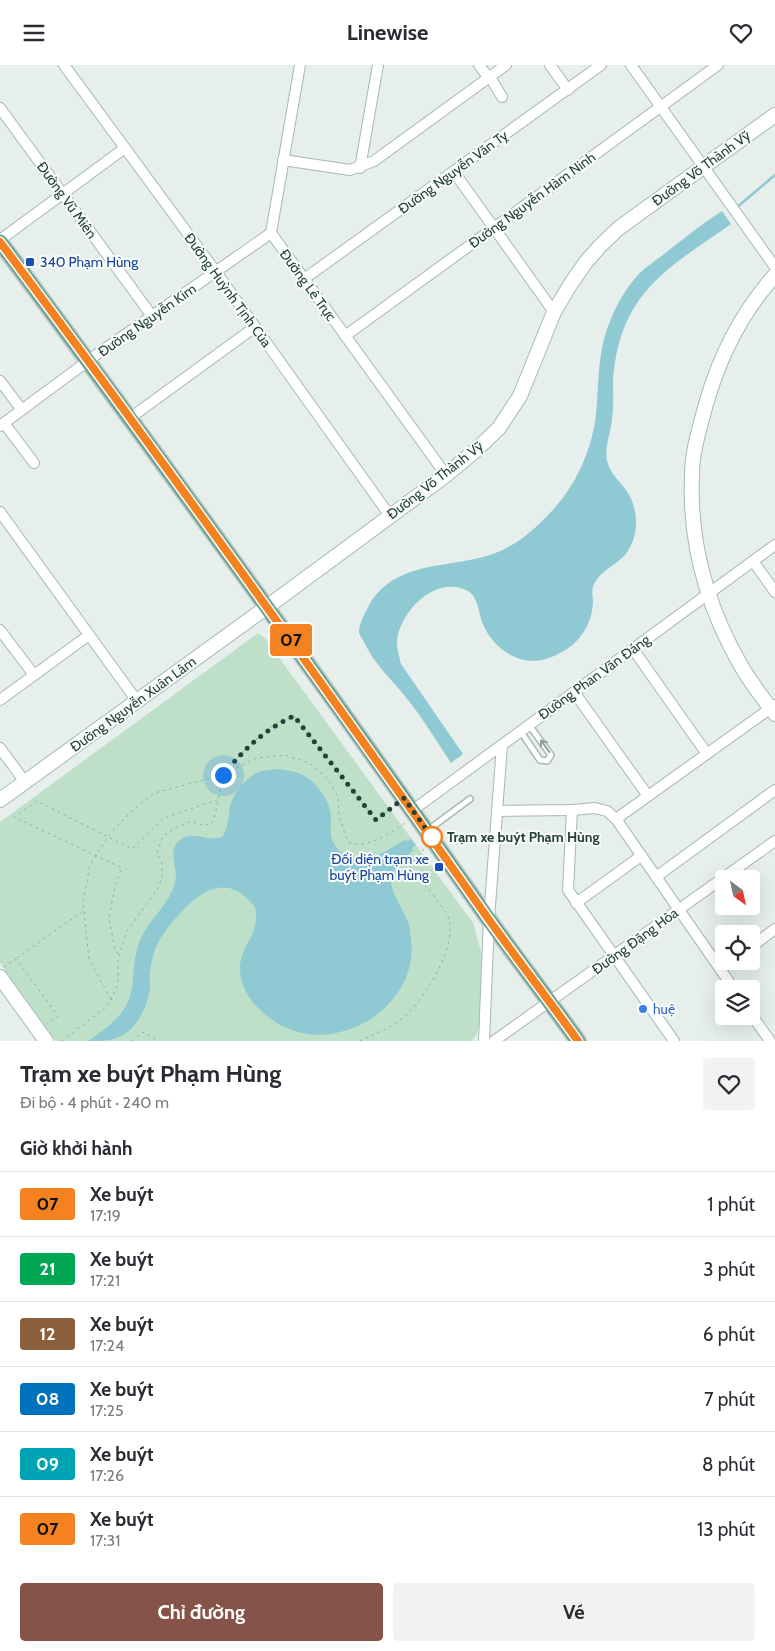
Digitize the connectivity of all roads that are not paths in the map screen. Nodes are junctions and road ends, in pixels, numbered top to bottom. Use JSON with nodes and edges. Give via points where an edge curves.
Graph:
{"nodes":[{"id":1,"x":64,"y":65,"type":"edge"},
{"id":2,"x":300,"y":65,"type":"edge"},
{"id":3,"x":378,"y":65,"type":"edge"},
{"id":4,"x":479,"y":65,"type":"edge"},
{"id":5,"x":506,"y":65,"type":"edge"},
{"id":6,"x":550,"y":65,"type":"edge"},
{"id":7,"x":602,"y":65,"type":"edge"},
{"id":8,"x":631,"y":65,"type":"edge"},
{"id":9,"x":718,"y":65,"type":"edge"},
{"id":10,"x":489,"y":77,"type":"junction"},
{"id":11,"x":568,"y":89,"type":"junction"},
{"id":12,"x":502,"y":97,"type":"dead end"},
{"id":13,"x":661,"y":107,"type":"junction"},
{"id":14,"x":0,"y":108,"type":"edge"},
{"id":15,"x":775,"y":115,"type":"edge"},
{"id":16,"x":125,"y":148,"type":"junction"},
{"id":17,"x":283,"y":160,"type":"junction"},
{"id":18,"x":704,"y":167,"type":"junction"},
{"id":19,"x":360,"y":168,"type":"junction"},
{"id":20,"x":454,"y":171,"type":"junction"},
{"id":21,"x":63,"y":194,"type":"junction"},
{"id":22,"x":494,"y":227,"type":"junction"},
{"id":23,"x":271,"y":233,"type":"junction"},
{"id":24,"x":0,"y":241,"type":"edge"},
{"id":25,"x":775,"y":267,"type":"edge"},
{"id":26,"x":216,"y":272,"type":"junction"},
{"id":27,"x":775,"y":275,"type":"edge"},
{"id":28,"x":304,"y":279,"type":"junction"},
{"id":29,"x":554,"y":311,"type":"junction"},
{"id":30,"x":152,"y":316,"type":"junction"},
{"id":31,"x":255,"y":327,"type":"junction"},
{"id":32,"x":345,"y":336,"type":"junction"},
{"id":33,"x":89,"y":361,"type":"junction"},
{"id":34,"x":0,"y":381,"type":"edge"},
{"id":35,"x":22,"y":410,"type":"junction"},
{"id":36,"x":130,"y":418,"type":"junction"},
{"id":37,"x":2,"y":424,"type":"edge"},
{"id":38,"x":34,"y":463,"type":"dead end"},
{"id":39,"x":446,"y":475,"type":"junction"},
{"id":40,"x":1,"y":515,"type":"edge"},
{"id":41,"x":390,"y":516,"type":"junction"},
{"id":42,"x":775,"y":545,"type":"edge"},
{"id":43,"x":753,"y":561,"type":"junction"},
{"id":44,"x":775,"y":592,"type":"edge"},
{"id":45,"x":708,"y":593,"type":"junction"},
{"id":46,"x":267,"y":607,"type":"junction"},
{"id":47,"x":0,"y":630,"type":"edge"},
{"id":48,"x":89,"y":635,"type":"junction"},
{"id":49,"x":633,"y":649,"type":"junction"},
{"id":50,"x":34,"y":675,"type":"junction"},
{"id":51,"x":574,"y":692,"type":"junction"},
{"id":52,"x":0,"y":700,"type":"edge"},
{"id":53,"x":137,"y":701,"type":"junction"},
{"id":54,"x":773,"y":709,"type":"edge"},
{"id":55,"x":525,"y":728,"type":"junction"},
{"id":56,"x":502,"y":745,"type":"junction"},
{"id":57,"x":0,"y":749,"type":"edge"},
{"id":58,"x":707,"y":754,"type":"junction"},
{"id":59,"x":25,"y":782,"type":"junction"},
{"id":60,"x":775,"y":790,"type":"edge"},
{"id":61,"x":648,"y":796,"type":"junction"},
{"id":62,"x":470,"y":799,"type":"dead end"},
{"id":63,"x":0,"y":800,"type":"edge"},
{"id":64,"x":409,"y":810,"type":"junction"},
{"id":65,"x":498,"y":811,"type":"junction"},
{"id":66,"x":572,"y":811,"type":"junction"},
{"id":67,"x":616,"y":819,"type":"junction"},
{"id":68,"x":430,"y":835,"type":"junction"},
{"id":69,"x":775,"y":841,"type":"edge"},
{"id":70,"x":641,"y":856,"type":"junction"},
{"id":71,"x":656,"y":877,"type":"junction"},
{"id":72,"x":576,"y":903,"type":"junction"},
{"id":73,"x":679,"y":910,"type":"junction"},
{"id":74,"x":489,"y":919,"type":"junction"},
{"id":75,"x":775,"y":929,"type":"edge"},
{"id":76,"x":760,"y":940,"type":"edge"},
{"id":77,"x":614,"y":956,"type":"junction"},
{"id":78,"x":715,"y":962,"type":"edge"},
{"id":79,"x":0,"y":977,"type":"edge"},
{"id":80,"x":550,"y":1002,"type":"junction"},
{"id":81,"x":758,"y":1025,"type":"edge"},
{"id":82,"x":42,"y":1036,"type":"edge"},
{"id":83,"x":766,"y":1040,"type":"edge"},
{"id":84,"x":484,"y":1041,"type":"edge"},
{"id":85,"x":494,"y":1041,"type":"edge"},
{"id":86,"x":578,"y":1041,"type":"edge"},
{"id":87,"x":674,"y":1041,"type":"edge"}],
"edges":[{"from":1,"to":16,"type":"street","name":"Đường Huỳnh Tịnh Của"},
{"from":2,"to":17,"type":"street"},
{"from":3,"to":19,"type":"street"},
{"from":4,"to":10,"type":"street"},
{"from":5,"to":10,"type":"street"},
{"from":6,"to":11,"type":"street"},
{"from":7,"to":11,"type":"street","name":"Đường Nguyễn Văn Tỵ"},
{"from":8,"to":13,"type":"street"},
{"from":9,"to":13,"type":"street","name":"Đường Nguyễn Hàm Ninh"},
{"from":10,"to":12,"type":"street"},
{"from":10,"to":19,"type":"street"},
{"from":11,"to":20,"type":"street","name":"Đường Nguyễn Văn Tỵ"},
{"from":13,"to":18,"type":"street"},
{"from":13,"to":22,"type":"street","name":"Đường Nguyễn Hàm Ninh"},
{"from":14,"to":21,"type":"street","name":"Đường Vũ Miên"},
{"from":15,"to":18,"type":"street","name":"Đường Võ Thành Vỹ"},
{"from":16,"to":21,"type":"street"},
{"from":16,"to":26,"type":"street","name":"Đường Huỳnh Tịnh Của"},
{"from":17,"to":19,"type":"street","via":[[350,170]]},
{"from":17,"to":23,"type":"street"},
{"from":18,"to":25,"type":"street"},
{"from":18,"to":29,"type":"street","name":"Đường Võ Thành Vỹ","via":[[619,228],[600,246]]},
{"from":20,"to":22,"type":"street"},
{"from":20,"to":28,"type":"street","name":"Đường Nguyễn Văn Tỵ"},
{"from":21,"to":24,"type":"street"},
{"from":21,"to":30,"type":"street","name":"Đường Vũ Miên"},
{"from":22,"to":29,"type":"street"},
{"from":22,"to":32,"type":"street","name":"Đường Nguyễn Hàm Ninh"},
{"from":23,"to":26,"type":"street","name":"Đường Nguyễn Kim"},
{"from":23,"to":28,"type":"street","name":"Đường Lê Trực"},
{"from":24,"to":33,"type":"main road"},
{"from":26,"to":30,"type":"street","name":"Đường Nguyễn Kim"},
{"from":26,"to":31,"type":"street","name":"Đường Huỳnh Tịnh Của"},
{"from":27,"to":45,"type":"street","via":[[757,295],[723,353],[698,436],[692,474],[692,511],[695,545]]},
{"from":28,"to":32,"type":"street","name":"Đường Lê Trực"},
{"from":29,"to":39,"type":"street","name":"Đường Võ Thành Vỹ","via":[[520,397],[499,428]]},
{"from":30,"to":33,"type":"street","name":"Đường Nguyễn Kim"},
{"from":31,"to":36,"type":"street"},
{"from":31,"to":41,"type":"street","name":"Đường Huỳnh Tịnh Của"},
{"from":32,"to":39,"type":"street","name":"Đường Lê Trực"},
{"from":33,"to":35,"type":"street","name":"Đường Nguyễn Kim"},
{"from":33,"to":36,"type":"main road"},
{"from":34,"to":35,"type":"street"},
{"from":35,"to":37,"type":"street","name":"Đường Nguyễn Kim"},
{"from":36,"to":46,"type":"main road"},
{"from":37,"to":38,"type":"street"},
{"from":39,"to":41,"type":"street","name":"Đường Võ Thành Vỹ"},
{"from":40,"to":48,"type":"street"},
{"from":41,"to":46,"type":"street","name":"Đường Võ Thành Vỹ"},
{"from":42,"to":43,"type":"street","name":"Đường Phan Văn Đáng"},
{"from":43,"to":44,"type":"street"},
{"from":43,"to":45,"type":"street","name":"Đường Phan Văn Đáng"},
{"from":45,"to":49,"type":"street","name":"Đường Phan Văn Đáng"},
{"from":45,"to":54,"type":"street","via":[[741,666]]},
{"from":46,"to":53,"type":"street","name":"Đường Nguyễn Xuân Lâm"},
{"from":46,"to":64,"type":"main road"},
{"from":47,"to":50,"type":"street"},
{"from":48,"to":50,"type":"street"},
{"from":48,"to":53,"type":"street"},
{"from":49,"to":51,"type":"street","name":"Đường Phan Văn Đáng"},
{"from":49,"to":58,"type":"street"},
{"from":50,"to":52,"type":"street"},
{"from":51,"to":55,"type":"street","name":"Đường Phan Văn Đáng"},
{"from":51,"to":61,"type":"street"},
{"from":53,"to":59,"type":"street","name":"Đường Nguyễn Xuân Lâm"},
{"from":54,"to":58,"type":"street"},
{"from":55,"to":55,"type":"lane","one_way":true,"via":[[540,760],[547,761],[551,755]]},
{"from":55,"to":56,"type":"street","name":"Đường Phan Văn Đáng"},
{"from":56,"to":64,"type":"street","name":"Đường Phan Văn Đáng"},
{"from":56,"to":65,"type":"street"},
{"from":57,"to":59,"type":"street"},
{"from":58,"to":61,"type":"street"},
{"from":59,"to":63,"type":"street","name":"Đường Nguyễn Xuân Lâm"},
{"from":60,"to":71,"type":"street"},
{"from":61,"to":67,"type":"street"},
{"from":62,"to":68,"type":"lane"},
{"from":64,"to":68,"type":"main road"},
{"from":65,"to":66,"type":"street"},
{"from":65,"to":74,"type":"street"},
{"from":66,"to":67,"type":"street","via":[[595,808],[607,811]]},
{"from":66,"to":72,"type":"street","via":[[568,890]]},
{"from":67,"to":70,"type":"street"},
{"from":68,"to":74,"type":"main road"},
{"from":69,"to":73,"type":"street","name":"Đường Đặng Hòa"},
{"from":70,"to":71,"type":"street"},
{"from":70,"to":72,"type":"street"},
{"from":71,"to":73,"type":"street"},
{"from":72,"to":77,"type":"street"},
{"from":73,"to":77,"type":"street","name":"Đường Đặng Hòa"},
{"from":73,"to":78,"type":"street"},
{"from":74,"to":80,"type":"main road"},
{"from":74,"to":84,"type":"street"},
{"from":75,"to":76,"type":"street"},
{"from":77,"to":80,"type":"street","name":"Đường Đặng Hòa"},
{"from":77,"to":87,"type":"street"},
{"from":79,"to":82,"type":"street"},
{"from":80,"to":85,"type":"street","name":"Đường Đặng Hòa"},
{"from":80,"to":86,"type":"main road"},
{"from":81,"to":83,"type":"street"}]}
